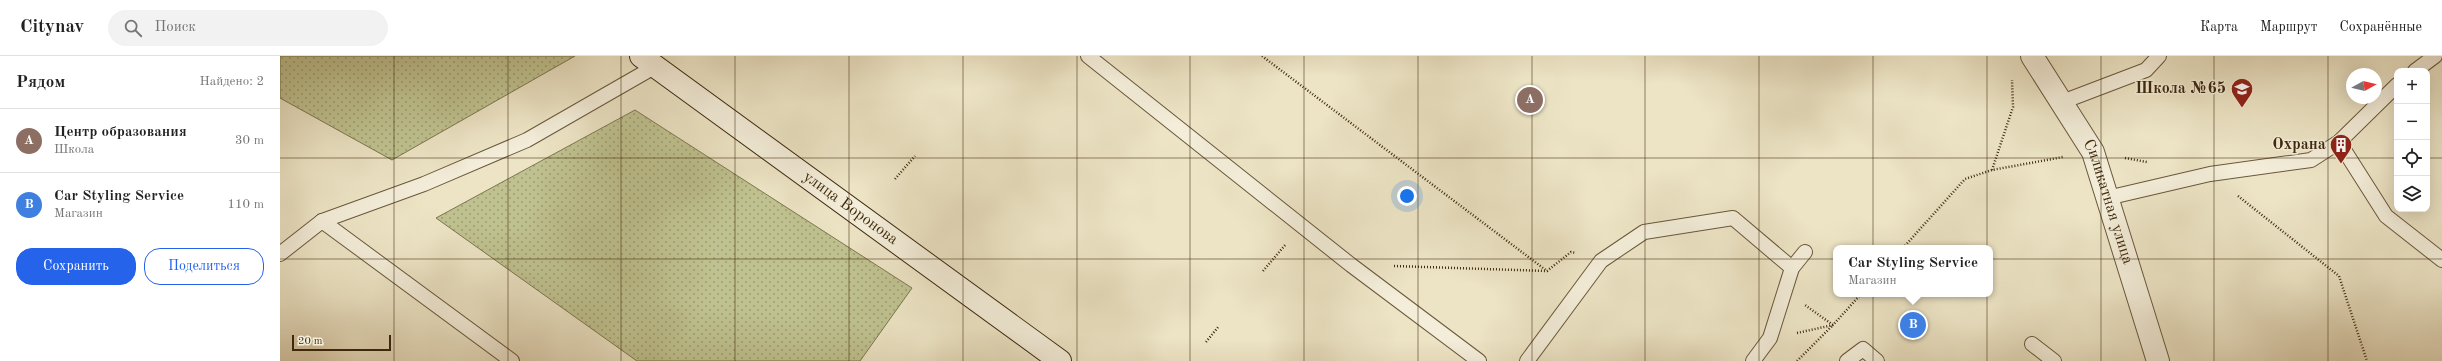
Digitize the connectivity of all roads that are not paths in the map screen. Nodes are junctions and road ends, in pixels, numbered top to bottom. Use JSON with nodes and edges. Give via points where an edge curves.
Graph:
{"nodes":[{"id":1,"x":1088,"y":56,"type":"edge"},
{"id":2,"x":2032,"y":56,"type":"edge"},
{"id":3,"x":2159,"y":56,"type":"edge"},
{"id":4,"x":2435,"y":56,"type":"edge"},
{"id":5,"x":648,"y":61,"type":"edge"},
{"id":6,"x":2419,"y":68,"type":"edge"},
{"id":7,"x":2394,"y":88,"type":"edge"},
{"id":8,"x":2062,"y":102,"type":"junction"},
{"id":9,"x":2339,"y":142,"type":"junction"},
{"id":10,"x":2107,"y":198,"type":"junction"},
{"id":11,"x":322,"y":221,"type":"junction"},
{"id":12,"x":1805,"y":252,"type":"dead end"},
{"id":13,"x":280,"y":254,"type":"edge"},
{"id":14,"x":2442,"y":260,"type":"edge"},
{"id":15,"x":1792,"y":268,"type":"junction"},
{"id":16,"x":2032,"y":344,"type":"dead end"},
{"id":17,"x":512,"y":361,"type":"edge"},
{"id":18,"x":1060,"y":361,"type":"edge"},
{"id":19,"x":1479,"y":361,"type":"edge"},
{"id":20,"x":1527,"y":361,"type":"edge"},
{"id":21,"x":1753,"y":361,"type":"edge"},
{"id":22,"x":1847,"y":361,"type":"edge"},
{"id":23,"x":1877,"y":361,"type":"edge"},
{"id":24,"x":2054,"y":361,"type":"edge"},
{"id":25,"x":2158,"y":361,"type":"edge"}],
"edges":[{"from":1,"to":19,"type":"lane","via":[[1301,225]]},
{"from":2,"to":8,"type":"main road","name":"Силикатная улица"},
{"from":3,"to":8,"type":"lane","via":[[2146,70]]},
{"from":4,"to":6,"type":"lane"},
{"from":5,"to":11,"type":"lane","via":[[527,140],[424,184]]},
{"from":5,"to":18,"type":"main road","name":"улица Воронова"},
{"from":7,"to":9,"type":"lane"},
{"from":8,"to":10,"type":"main road","name":"Силикатная улица","via":[[2093,152]]},
{"from":9,"to":10,"type":"lane","via":[[2311,160],[2210,174]]},
{"from":9,"to":14,"type":"lane","via":[[2386,216]]},
{"from":10,"to":25,"type":"main road","name":"Силикатная улица"},
{"from":11,"to":13,"type":"lane"},
{"from":11,"to":17,"type":"lane"},
{"from":12,"to":15,"type":"lane"},
{"from":15,"to":20,"type":"lane","via":[[1733,218],[1644,232],[1600,260]]},
{"from":15,"to":21,"type":"lane","via":[[1770,338]]},
{"from":16,"to":24,"type":"lane"},
{"from":22,"to":23,"type":"lane","via":[[1863,349]]}]}
